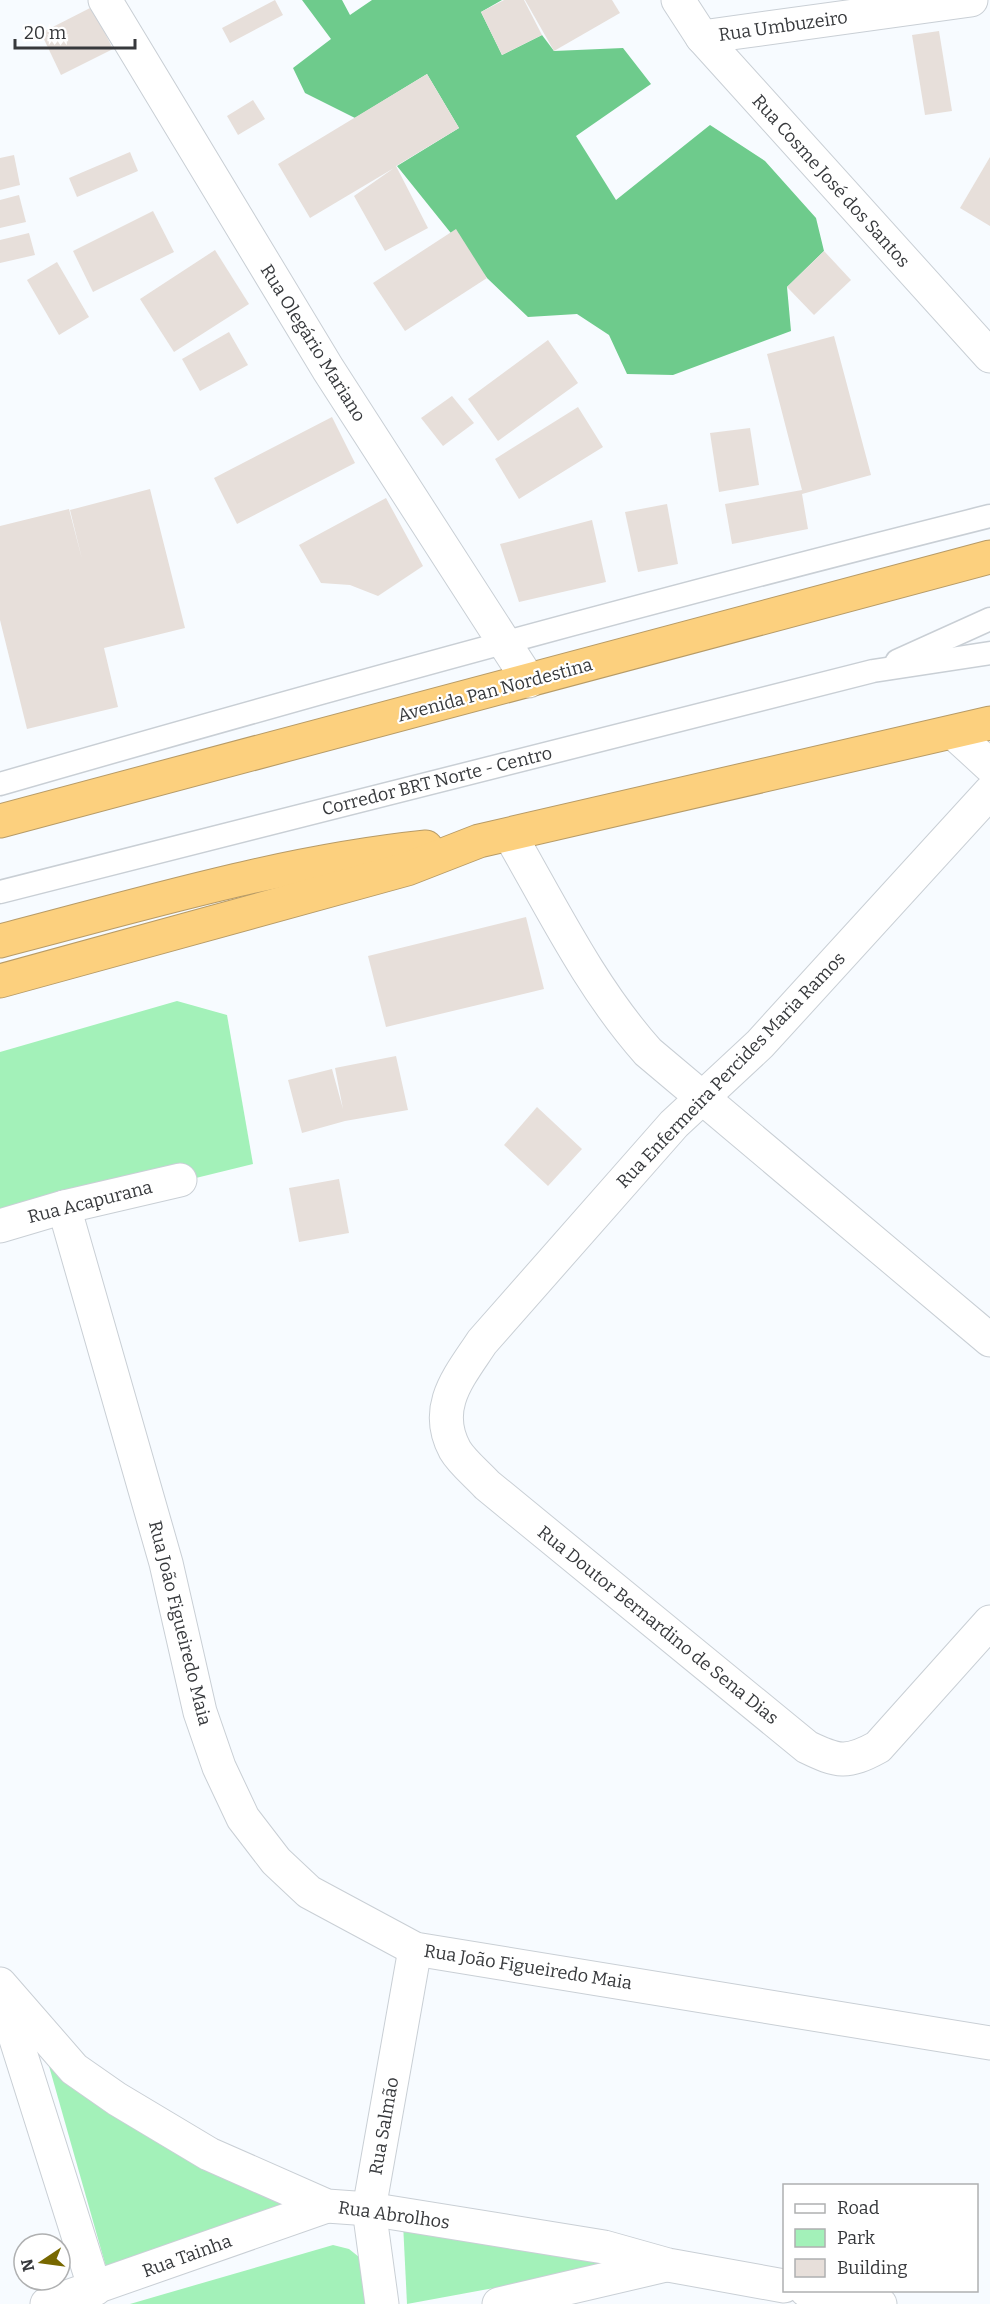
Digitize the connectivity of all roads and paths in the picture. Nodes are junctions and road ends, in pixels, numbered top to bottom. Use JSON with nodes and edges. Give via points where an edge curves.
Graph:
{"nodes":[{"id":1,"x":105,"y":0,"type":"edge"},
{"id":2,"x":678,"y":0,"type":"edge"},
{"id":3,"x":971,"y":0,"type":"edge"},
{"id":4,"x":702,"y":37,"type":"junction"},
{"id":5,"x":990,"y":356,"type":"edge"},
{"id":6,"x":990,"y":516,"type":"edge"},
{"id":7,"x":990,"y":557,"type":"edge"},
{"id":8,"x":990,"y":619,"type":"edge"},
{"id":9,"x":503,"y":641,"type":"junction"},
{"id":10,"x":990,"y":654,"type":"edge"},
{"id":11,"x":873,"y":671,"type":"junction"},
{"id":12,"x":528,"y":681,"type":"junction"},
{"id":13,"x":990,"y":723,"type":"edge"},
{"id":14,"x":954,"y":733,"type":"junction"},
{"id":15,"x":990,"y":765,"type":"edge"},
{"id":16,"x":0,"y":784,"type":"edge"},
{"id":17,"x":990,"y":792,"type":"edge"},
{"id":18,"x":0,"y":821,"type":"edge"},
{"id":19,"x":510,"y":835,"type":"junction"},
{"id":20,"x":479,"y":841,"type":"junction"},
{"id":21,"x":0,"y":892,"type":"edge"},
{"id":22,"x":0,"y":941,"type":"edge"},
{"id":23,"x":0,"y":981,"type":"edge"},
{"id":24,"x":703,"y":1097,"type":"junction"},
{"id":25,"x":180,"y":1180,"type":"dead end"},
{"id":26,"x":64,"y":1207,"type":"junction"},
{"id":27,"x":0,"y":1226,"type":"edge"},
{"id":28,"x":990,"y":1340,"type":"edge"},
{"id":29,"x":455,"y":1450,"type":"joint"},
{"id":30,"x":990,"y":1622,"type":"edge"},
{"id":31,"x":415,"y":1949,"type":"junction"},
{"id":32,"x":0,"y":1984,"type":"edge"},
{"id":33,"x":0,"y":1990,"type":"edge"},
{"id":34,"x":990,"y":2043,"type":"edge"},
{"id":35,"x":327,"y":2206,"type":"junction"},
{"id":36,"x":369,"y":2210,"type":"junction"},
{"id":37,"x":668,"y":2265,"type":"junction"},
{"id":38,"x":783,"y":2286,"type":"edge"},
{"id":39,"x":95,"y":2289,"type":"junction"},
{"id":40,"x":817,"y":2292,"type":"edge"},
{"id":41,"x":46,"y":2304,"type":"edge"},
{"id":42,"x":382,"y":2304,"type":"edge"},
{"id":43,"x":499,"y":2304,"type":"edge"},
{"id":44,"x":880,"y":2304,"type":"edge"}],
"edges":[{"from":1,"to":9,"type":"street","name":"Rua Olegário Mariano","via":[[328,369]]},
{"from":2,"to":4,"type":"street","name":"Rua Cosme José dos Santos"},
{"from":3,"to":4,"type":"street","name":"Rua Umbuzeiro"},
{"from":4,"to":5,"type":"street","name":"Rua Cosme José dos Santos"},
{"from":6,"to":9,"type":"lane"},
{"from":7,"to":12,"type":"highway","name":"Avenida Pan Nordestina"},
{"from":8,"to":11,"type":"lane"},
{"from":9,"to":12,"type":"street","name":"Rua Olegário Mariano"},
{"from":9,"to":16,"type":"lane"},
{"from":10,"to":11,"type":"lane"},
{"from":11,"to":21,"type":"lane","name":"Corredor BRT Norte - Centro"},
{"from":12,"to":18,"type":"highway","name":"Avenida Pan Nordestina"},
{"from":13,"to":14,"type":"highway"},
{"from":14,"to":15,"type":"street"},
{"from":14,"to":19,"type":"highway"},
{"from":17,"to":24,"type":"street","name":"Rua Enfermeira Percides Maria Ramos","via":[[760,1044]]},
{"from":19,"to":20,"type":"highway"},
{"from":19,"to":24,"type":"street","via":[[626,1028],[648,1052]]},
{"from":20,"to":22,"type":"highway","via":[[352,857],[234,881]]},
{"from":20,"to":23,"type":"highway","via":[[407,869]]},
{"from":24,"to":28,"type":"street"},
{"from":24,"to":29,"type":"street","name":"Rua Enfermeira Percides Maria Ramos","via":[[674,1124],[482,1342],[448,1397],[444,1415]]},
{"from":25,"to":26,"type":"street","name":"Rua Acapurana"},
{"from":26,"to":27,"type":"street","name":"Rua Acapurana"},
{"from":26,"to":31,"type":"street","name":"Rua João Figueiredo Maia","via":[[166,1563],[200,1712],[219,1767],[243,1818],[276,1861],[309,1892]]},
{"from":29,"to":30,"type":"street","name":"Rua Doutor Bernardino de Sena Dias","via":[[487,1485],[807,1747],[831,1759],[856,1758],[878,1747]]},
{"from":31,"to":34,"type":"street","name":"Rua João Figueiredo Maia"},
{"from":31,"to":36,"type":"street","name":"Rua Salmão"},
{"from":32,"to":35,"type":"street","name":"Rua Abrolhos","via":[[74,2069],[117,2099],[209,2154]]},
{"from":33,"to":39,"type":"street"},
{"from":35,"to":36,"type":"street","name":"Rua Abrolhos"},
{"from":35,"to":39,"type":"street","name":"Rua Tainha"},
{"from":36,"to":37,"type":"street","name":"Rua Abrolhos","via":[[604,2247]]},
{"from":36,"to":42,"type":"street","name":"Rua Salmão"},
{"from":37,"to":38,"type":"street","name":"Rua Abrolhos"},
{"from":37,"to":43,"type":"street"},
{"from":39,"to":41,"type":"street","name":"Rua Tainha"},
{"from":40,"to":44,"type":"street"}]}
